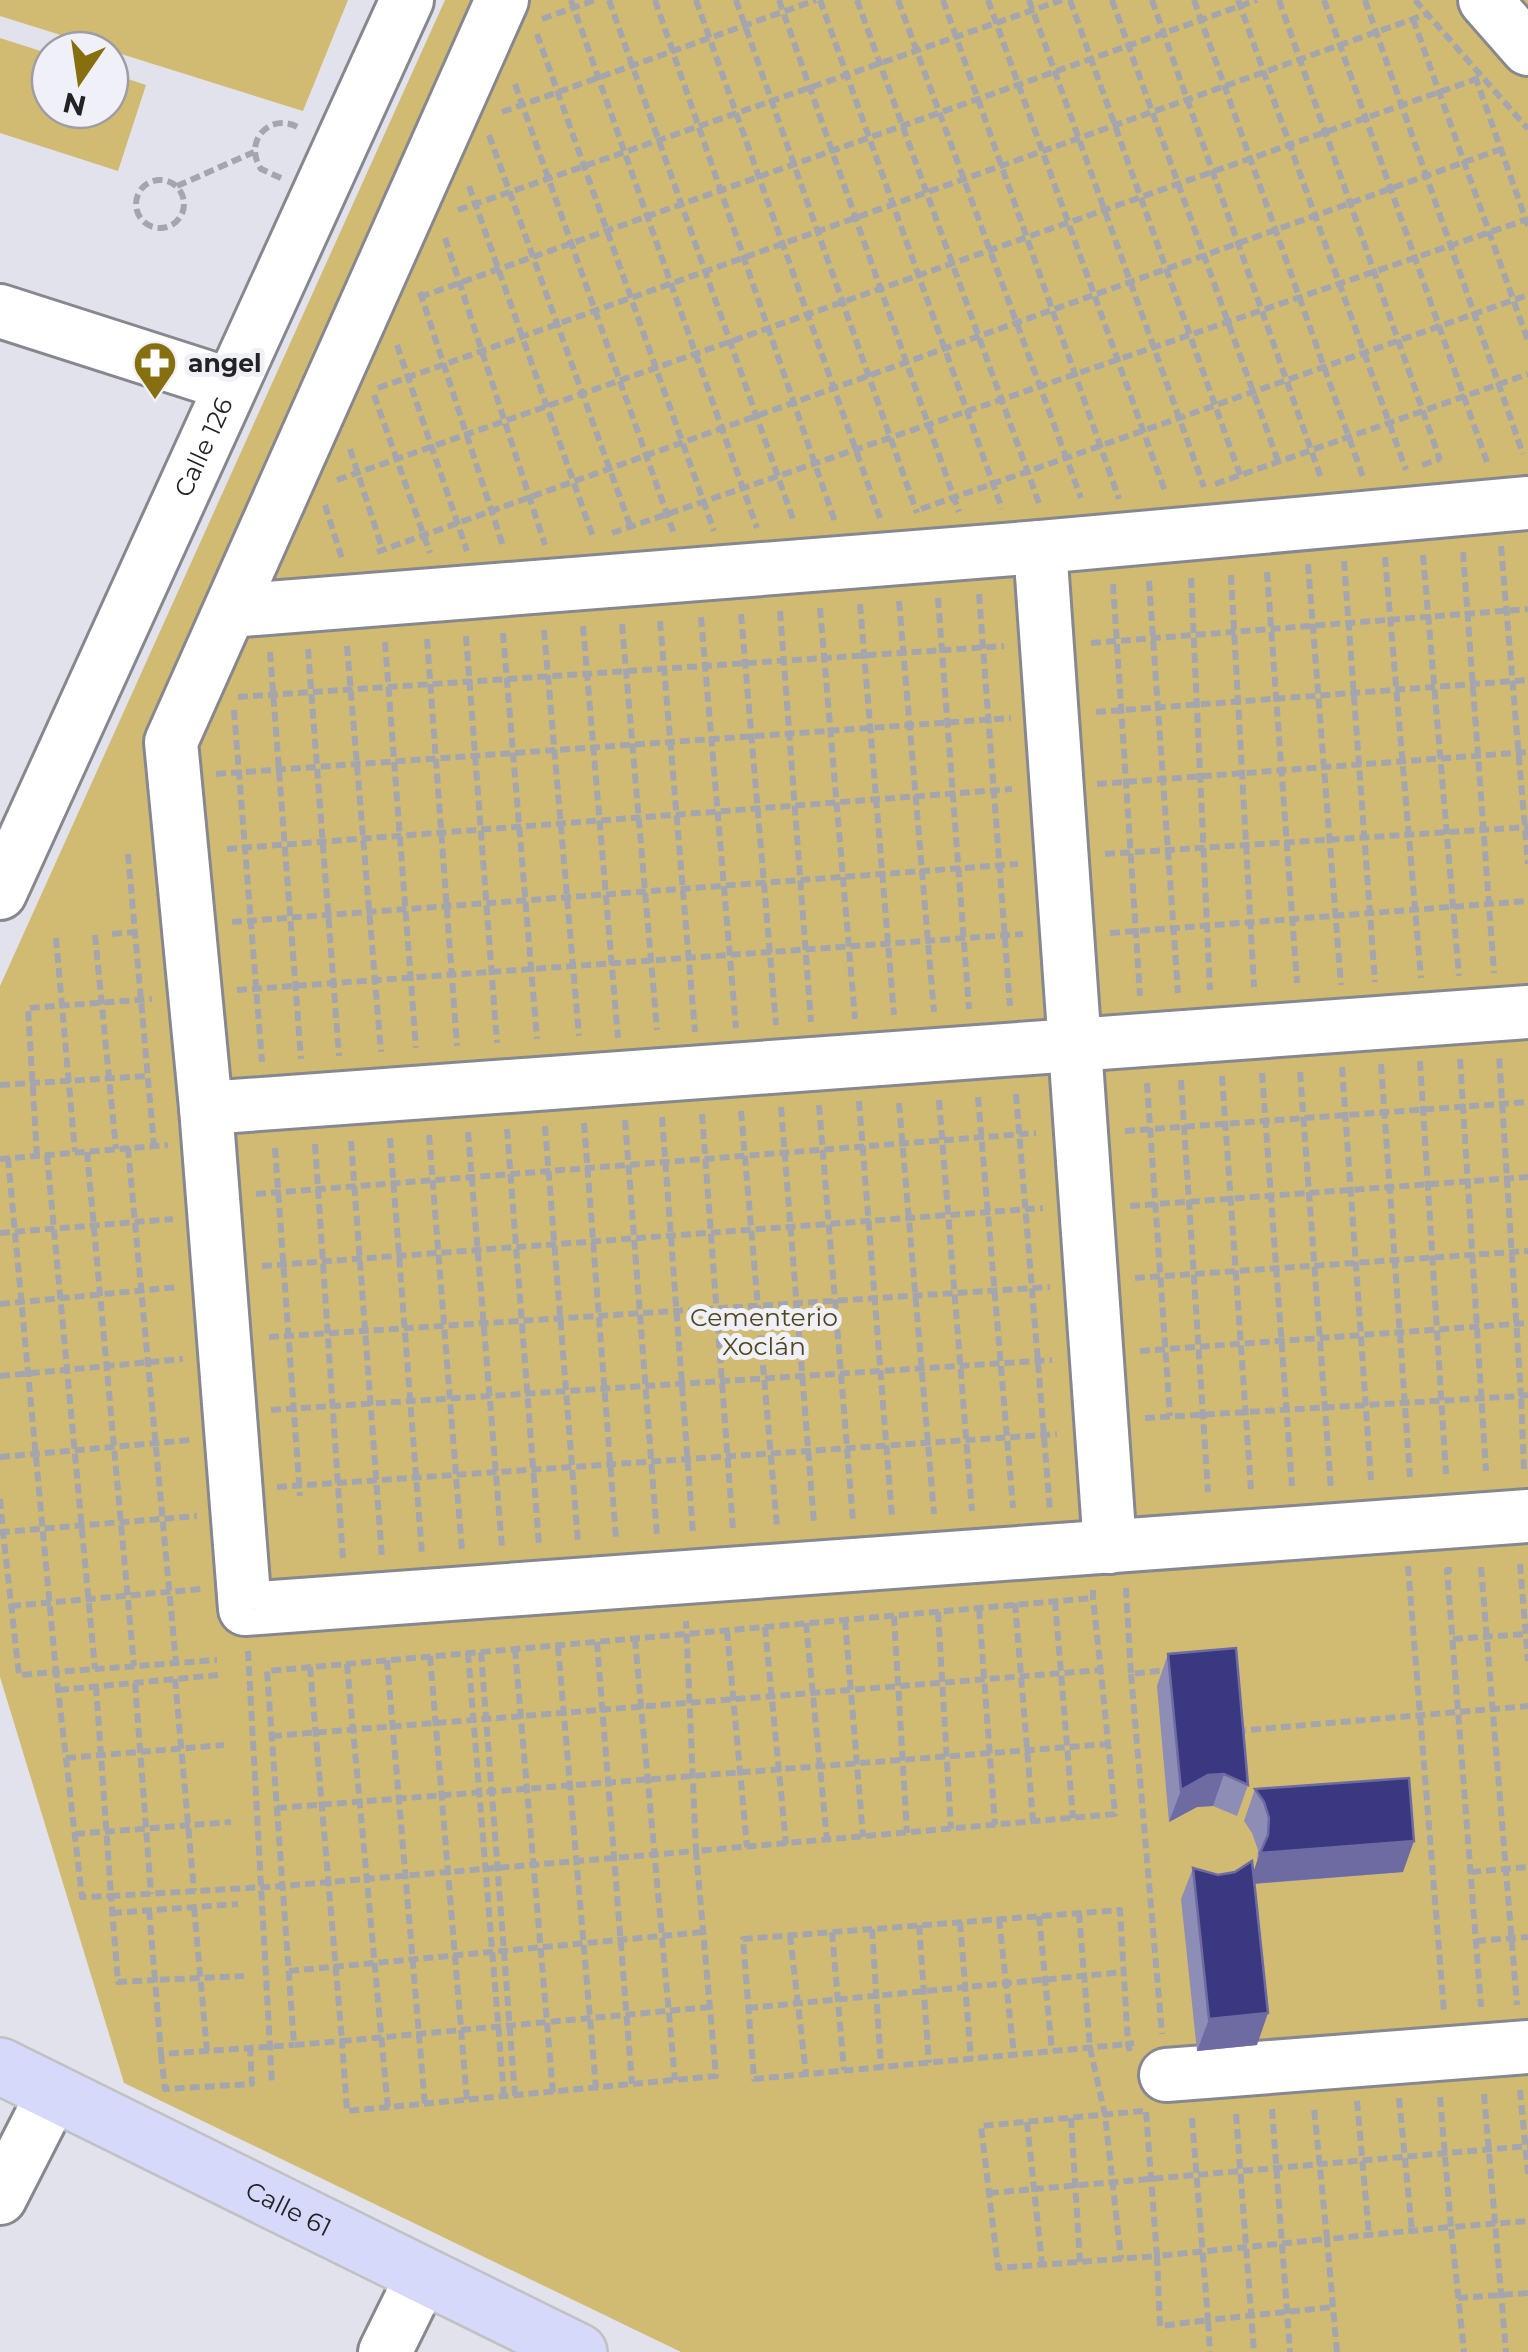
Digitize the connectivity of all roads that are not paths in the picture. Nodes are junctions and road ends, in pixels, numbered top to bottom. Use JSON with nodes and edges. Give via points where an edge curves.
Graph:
{"nodes":[{"id":1,"x":406,"y":0,"type":"edge"},
{"id":2,"x":1485,"y":0,"type":"edge"},
{"id":3,"x":517,"y":11,"type":"edge"},
{"id":4,"x":1528,"y":50,"type":"edge"},
{"id":5,"x":0,"y":311,"type":"edge"},
{"id":6,"x":231,"y":385,"type":"junction"},
{"id":7,"x":1520,"y":485,"type":"edge"},
{"id":8,"x":1030,"y":528,"type":"junction"},
{"id":9,"x":250,"y":626,"type":"junction"},
{"id":10,"x":0,"y":893,"type":"edge"},
{"id":11,"x":1507,"y":1014,"type":"edge"},
{"id":12,"x":1073,"y":1043,"type":"junction"},
{"id":13,"x":193,"y":1126,"type":"junction"},
{"id":14,"x":1526,"y":1492,"type":"edge"},
{"id":15,"x":1093,"y":1552,"type":"junction"},
{"id":16,"x":1522,"y":2047,"type":"edge"},
{"id":17,"x":0,"y":2066,"type":"edge"},
{"id":18,"x":54,"y":2092,"type":"junction"},
{"id":19,"x":1168,"y":2098,"type":"road end"},
{"id":20,"x":0,"y":2198,"type":"edge"},
{"id":21,"x":424,"y":2274,"type":"junction"},
{"id":22,"x":384,"y":2352,"type":"edge"},
{"id":23,"x":580,"y":2352,"type":"edge"}],
"edges":[{"from":1,"to":6,"type":"street","name":"Calle 126"},
{"from":2,"to":4,"type":"street"},
{"from":3,"to":9,"type":"street","via":[[278,501]]},
{"from":5,"to":6,"type":"street"},
{"from":6,"to":10,"type":"street","name":"Calle 126"},
{"from":7,"to":8,"type":"street"},
{"from":8,"to":9,"type":"street"},
{"from":8,"to":12,"type":"street"},
{"from":9,"to":13,"type":"street","via":[[171,742]]},
{"from":11,"to":12,"type":"street"},
{"from":12,"to":13,"type":"street"},
{"from":12,"to":15,"type":"street"},
{"from":13,"to":15,"type":"street","via":[[245,1609],[1000,1535]]},
{"from":14,"to":15,"type":"street","via":[[1408,1501]]},
{"from":16,"to":19,"type":"street","via":[[1463,2060],[1396,2057]]},
{"from":17,"to":18,"type":"main road","name":"Calle 61"},
{"from":18,"to":20,"type":"street"},
{"from":18,"to":21,"type":"main road","name":"Calle 61"},
{"from":21,"to":22,"type":"street"},
{"from":21,"to":23,"type":"main road","name":"Calle 61"}]}
